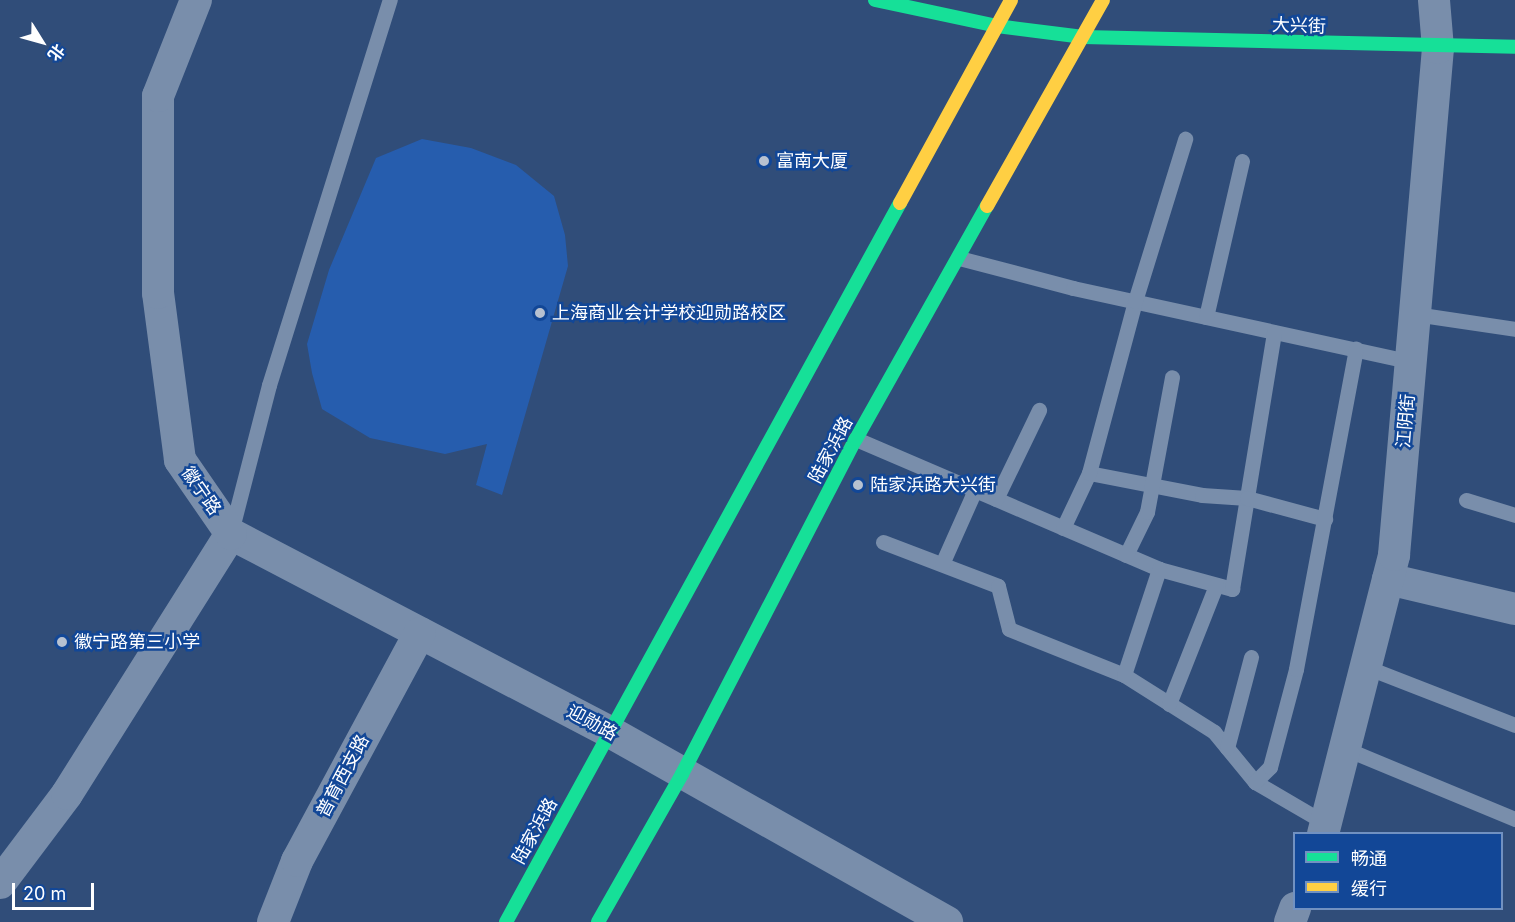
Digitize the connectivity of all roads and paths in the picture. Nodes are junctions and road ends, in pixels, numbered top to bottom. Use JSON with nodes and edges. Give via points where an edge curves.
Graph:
{"nodes":[{"id":1,"x":196,"y":0,"type":"edge"},
{"id":2,"x":390,"y":0,"type":"edge"},
{"id":3,"x":875,"y":0,"type":"edge"},
{"id":4,"x":1011,"y":0,"type":"edge"},
{"id":5,"x":1103,"y":0,"type":"edge"},
{"id":6,"x":1434,"y":0,"type":"edge"},
{"id":7,"x":997,"y":26,"type":"junction"},
{"id":8,"x":1083,"y":37,"type":"junction"},
{"id":9,"x":1515,"y":47,"type":"edge"},
{"id":10,"x":1438,"y":48,"type":"junction"},
{"id":11,"x":1185,"y":139,"type":"dead end"},
{"id":12,"x":1242,"y":161,"type":"dead end"},
{"id":13,"x":959,"y":258,"type":"junction"},
{"id":14,"x":1135,"y":301,"type":"junction"},
{"id":15,"x":1415,"y":314,"type":"junction"},
{"id":16,"x":1206,"y":317,"type":"junction"},
{"id":17,"x":1515,"y":329,"type":"edge"},
{"id":18,"x":1274,"y":332,"type":"junction"},
{"id":19,"x":1356,"y":350,"type":"junction"},
{"id":20,"x":1411,"y":362,"type":"junction"},
{"id":21,"x":1172,"y":377,"type":"dead end"},
{"id":22,"x":1039,"y":410,"type":"dead end"},
{"id":23,"x":856,"y":439,"type":"junction"},
{"id":24,"x":1089,"y":473,"type":"junction"},
{"id":25,"x":1152,"y":484,"type":"junction"},
{"id":26,"x":975,"y":490,"type":"junction"},
{"id":27,"x":1247,"y":498,"type":"junction"},
{"id":28,"x":996,"y":499,"type":"junction"},
{"id":29,"x":1466,"y":500,"type":"dead end"},
{"id":30,"x":1515,"y":515,"type":"edge"},
{"id":31,"x":1325,"y":519,"type":"junction"},
{"id":32,"x":1063,"y":528,"type":"junction"},
{"id":33,"x":231,"y":534,"type":"junction"},
{"id":34,"x":884,"y":542,"type":"dead end"},
{"id":35,"x":1126,"y":555,"type":"junction"},
{"id":36,"x":942,"y":564,"type":"junction"},
{"id":37,"x":1159,"y":569,"type":"junction"},
{"id":38,"x":1388,"y":579,"type":"junction"},
{"id":39,"x":1216,"y":585,"type":"junction"},
{"id":40,"x":1515,"y":609,"type":"edge"},
{"id":41,"x":420,"y":633,"type":"junction"},
{"id":42,"x":1251,"y":657,"type":"dead end"},
{"id":43,"x":1366,"y":667,"type":"junction"},
{"id":44,"x":1124,"y":675,"type":"junction"},
{"id":45,"x":1169,"y":704,"type":"junction"},
{"id":46,"x":1515,"y":725,"type":"edge"},
{"id":47,"x":610,"y":732,"type":"junction"},
{"id":48,"x":1227,"y":748,"type":"junction"},
{"id":49,"x":1346,"y":749,"type":"junction"},
{"id":50,"x":682,"y":774,"type":"junction"},
{"id":51,"x":1255,"y":782,"type":"junction"},
{"id":52,"x":1515,"y":819,"type":"edge"},
{"id":53,"x":1325,"y":829,"type":"edge"},
{"id":54,"x":0,"y":883,"type":"edge"},
{"id":55,"x":273,"y":922,"type":"edge"},
{"id":56,"x":506,"y":922,"type":"edge"},
{"id":57,"x":598,"y":922,"type":"edge"},
{"id":58,"x":947,"y":922,"type":"edge"}],
"edges":[{"from":1,"to":33,"type":"street","name":"徽宁路","via":[[158,96],[158,293],[180,460]]},
{"from":2,"to":33,"type":"lane","via":[[269,385]]},
{"from":3,"to":7,"type":"main road","name":"大兴街"},
{"from":4,"to":7,"type":"main road","name":"陆家浜路"},
{"from":5,"to":8,"type":"main road","name":"陆家浜路"},
{"from":6,"to":10,"type":"street","name":"江阴街"},
{"from":7,"to":8,"type":"main road","name":"大兴街"},
{"from":7,"to":47,"type":"main road","name":"陆家浜路"},
{"from":8,"to":10,"type":"main road","name":"大兴街"},
{"from":8,"to":13,"type":"main road","name":"陆家浜路"},
{"from":9,"to":10,"type":"main road","name":"大兴街"},
{"from":10,"to":15,"type":"street","name":"江阴街"},
{"from":11,"to":14,"type":"lane"},
{"from":12,"to":16,"type":"lane"},
{"from":13,"to":14,"type":"lane"},
{"from":13,"to":23,"type":"main road","name":"陆家浜路"},
{"from":14,"to":16,"type":"lane"},
{"from":14,"to":24,"type":"lane"},
{"from":15,"to":17,"type":"lane"},
{"from":15,"to":20,"type":"street","name":"江阴街"},
{"from":16,"to":18,"type":"lane"},
{"from":18,"to":19,"type":"lane"},
{"from":18,"to":27,"type":"lane"},
{"from":19,"to":20,"type":"lane"},
{"from":19,"to":31,"type":"lane"},
{"from":20,"to":38,"type":"street","name":"江阴街","via":[[1394,555]]},
{"from":21,"to":25,"type":"lane"},
{"from":22,"to":28,"type":"lane"},
{"from":23,"to":26,"type":"lane"},
{"from":23,"to":50,"type":"main road","name":"陆家浜路"},
{"from":24,"to":25,"type":"lane"},
{"from":24,"to":32,"type":"lane"},
{"from":25,"to":27,"type":"lane","via":[[1202,495]]},
{"from":25,"to":35,"type":"lane","via":[[1147,512]]},
{"from":26,"to":28,"type":"lane"},
{"from":26,"to":36,"type":"lane"},
{"from":27,"to":31,"type":"lane"},
{"from":27,"to":39,"type":"lane","via":[[1232,589]]},
{"from":28,"to":32,"type":"lane"},
{"from":29,"to":30,"type":"lane"},
{"from":31,"to":51,"type":"lane","via":[[1296,669],[1270,767]]},
{"from":32,"to":35,"type":"lane"},
{"from":33,"to":41,"type":"street","name":"迎勋路"},
{"from":33,"to":54,"type":"street","name":"徽宁路","via":[[67,794]]},
{"from":34,"to":36,"type":"lane"},
{"from":35,"to":37,"type":"lane"},
{"from":36,"to":44,"type":"lane","via":[[998,586],[1009,629]]},
{"from":37,"to":39,"type":"lane"},
{"from":37,"to":44,"type":"lane"},
{"from":38,"to":40,"type":"street"},
{"from":38,"to":43,"type":"street","name":"江阴街"},
{"from":39,"to":45,"type":"lane"},
{"from":41,"to":47,"type":"street","name":"迎勋路"},
{"from":41,"to":55,"type":"street","name":"普育西支路","via":[[297,861]]},
{"from":42,"to":48,"type":"lane"},
{"from":43,"to":46,"type":"lane"},
{"from":43,"to":49,"type":"street","name":"江阴街"},
{"from":44,"to":45,"type":"lane"},
{"from":45,"to":48,"type":"lane","via":[[1214,732]]},
{"from":47,"to":50,"type":"street","name":"迎勋路"},
{"from":47,"to":56,"type":"main road","name":"陆家浜路"},
{"from":48,"to":51,"type":"lane"},
{"from":49,"to":52,"type":"lane"},
{"from":49,"to":53,"type":"street","name":"江阴街"},
{"from":50,"to":57,"type":"main road","name":"陆家浜路"},
{"from":50,"to":58,"type":"street","name":"迎勋路"},
{"from":51,"to":53,"type":"lane"}]}
